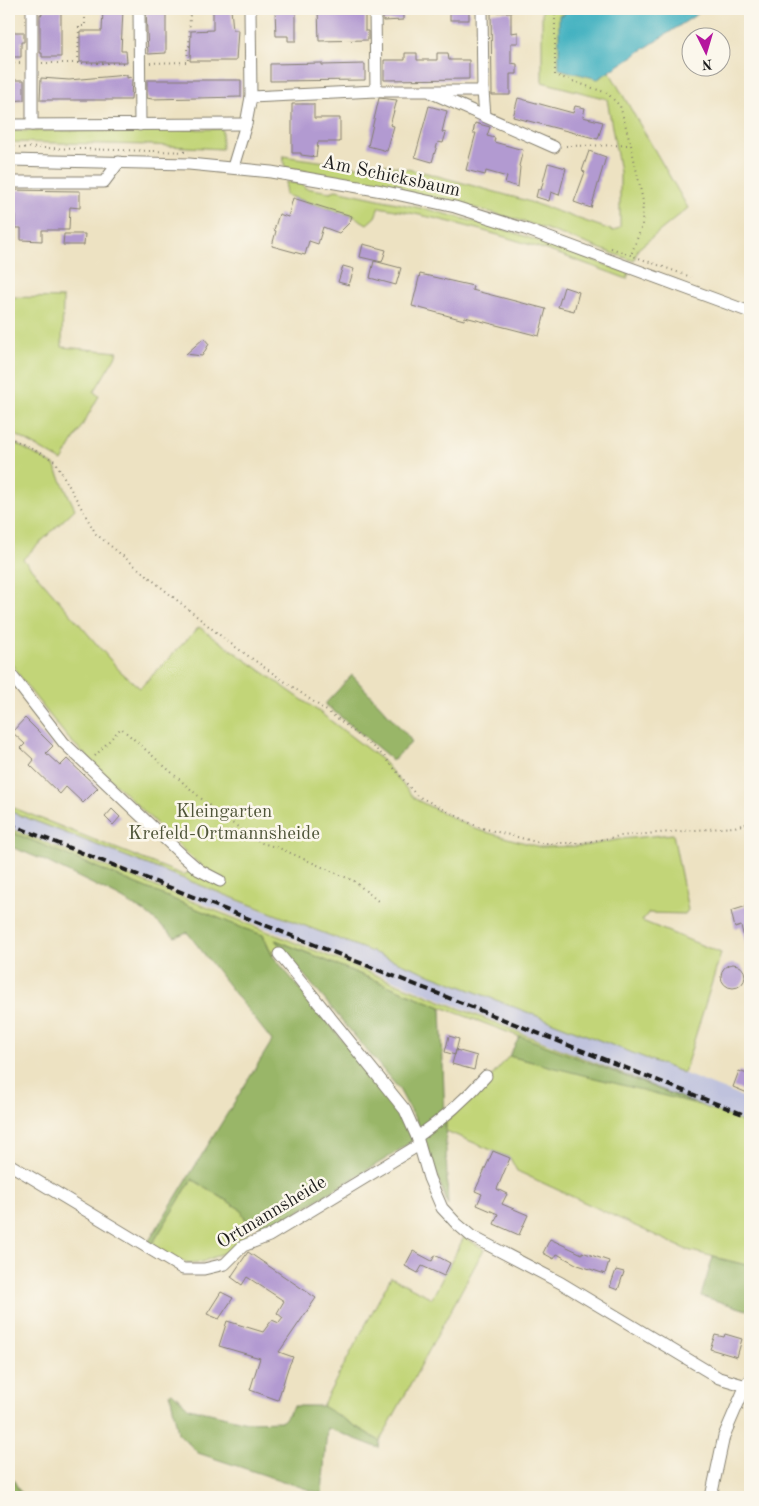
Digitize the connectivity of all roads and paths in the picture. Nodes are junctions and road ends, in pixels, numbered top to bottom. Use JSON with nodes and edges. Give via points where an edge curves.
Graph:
{"nodes":[{"id":1,"x":32,"y":9,"type":"edge"},
{"id":2,"x":85,"y":9,"type":"edge"},
{"id":3,"x":139,"y":9,"type":"edge"},
{"id":4,"x":192,"y":9,"type":"edge"},
{"id":5,"x":250,"y":9,"type":"edge"},
{"id":6,"x":375,"y":9,"type":"edge"},
{"id":7,"x":482,"y":9,"type":"edge"},
{"id":8,"x":555,"y":9,"type":"edge"},
{"id":9,"x":32,"y":63,"type":"junction"},
{"id":10,"x":78,"y":63,"type":"junction"},
{"id":11,"x":139,"y":63,"type":"junction"},
{"id":12,"x":9,"y":64,"type":"edge"},
{"id":13,"x":376,"y":91,"type":"junction"},
{"id":14,"x":428,"y":91,"type":"junction"},
{"id":15,"x":483,"y":91,"type":"junction"},
{"id":16,"x":251,"y":97,"type":"junction"},
{"id":17,"x":485,"y":116,"type":"junction"},
{"id":18,"x":246,"y":124,"type":"junction"},
{"id":19,"x":9,"y":125,"type":"edge"},
{"id":20,"x":32,"y":125,"type":"junction"},
{"id":21,"x":140,"y":126,"type":"junction"},
{"id":22,"x":631,"y":145,"type":"junction"},
{"id":23,"x":554,"y":147,"type":"joint"},
{"id":24,"x":9,"y":160,"type":"edge"},
{"id":25,"x":119,"y":162,"type":"junction"},
{"id":26,"x":233,"y":167,"type":"junction"},
{"id":27,"x":9,"y":182,"type":"edge"},
{"id":28,"x":631,"y":254,"type":"dead end"},
{"id":29,"x":750,"y":312,"type":"edge"},
{"id":30,"x":9,"y":437,"type":"edge"},
{"id":31,"x":9,"y":672,"type":"edge"},
{"id":32,"x":87,"y":765,"type":"junction"},
{"id":33,"x":750,"y":823,"type":"edge"},
{"id":34,"x":220,"y":881,"type":"dead end"},
{"id":35,"x":378,"y":902,"type":"dead end"},
{"id":36,"x":279,"y":954,"type":"dead end"},
{"id":37,"x":486,"y":1076,"type":"dead end"},
{"id":38,"x":418,"y":1141,"type":"junction"},
{"id":39,"x":9,"y":1164,"type":"edge"},
{"id":40,"x":749,"y":1384,"type":"edge"},
{"id":41,"x":711,"y":1497,"type":"edge"}],
"edges":[{"from":1,"to":9,"type":"street"},
{"from":2,"to":10,"type":"path","via":[[85,26],[79,26]]},
{"from":3,"to":11,"type":"street"},
{"from":4,"to":11,"type":"path","via":[[188,62]]},
{"from":5,"to":16,"type":"street"},
{"from":6,"to":13,"type":"street"},
{"from":7,"to":15,"type":"street"},
{"from":8,"to":22,"type":"path","via":[[555,75],[608,94],[620,106]]},
{"from":9,"to":10,"type":"path"},
{"from":9,"to":12,"type":"path"},
{"from":9,"to":20,"type":"street"},
{"from":10,"to":11,"type":"path"},
{"from":11,"to":21,"type":"street"},
{"from":13,"to":14,"type":"street"},
{"from":13,"to":16,"type":"street"},
{"from":14,"to":15,"type":"street"},
{"from":14,"to":17,"type":"street"},
{"from":15,"to":17,"type":"street"},
{"from":16,"to":18,"type":"street"},
{"from":17,"to":23,"type":"street"},
{"from":18,"to":21,"type":"street"},
{"from":18,"to":26,"type":"street"},
{"from":19,"to":20,"type":"street"},
{"from":20,"to":21,"type":"street"},
{"from":22,"to":23,"type":"path"},
{"from":22,"to":28,"type":"path","via":[[642,201],[642,226]]},
{"from":24,"to":25,"type":"street","name":"Am Schicksbaum"},
{"from":25,"to":26,"type":"street","name":"Am Schicksbaum"},
{"from":25,"to":27,"type":"street","via":[[104,182]]},
{"from":26,"to":29,"type":"street","name":"Am Schicksbaum","via":[[318,179],[455,207],[525,229]]},
{"from":30,"to":33,"type":"path","via":[[55,461],[96,534],[227,642],[321,707],[384,756],[416,795],[478,827],[540,844],[583,843],[620,836]]},
{"from":31,"to":32,"type":"street","via":[[64,743]]},
{"from":32,"to":34,"type":"street","via":[[198,870]]},
{"from":32,"to":35,"type":"path","via":[[121,728],[226,820],[262,843],[354,880]]},
{"from":36,"to":38,"type":"street","via":[[394,1094],[405,1110]]},
{"from":37,"to":38,"type":"street","name":"Ortmannsheide"},
{"from":38,"to":39,"type":"street","name":"Ortmannsheide","via":[[269,1236],[244,1246],[225,1264],[204,1269],[183,1269]]},
{"from":38,"to":40,"type":"street","via":[[442,1208],[472,1236],[561,1283],[718,1378]]},
{"from":40,"to":41,"type":"street","via":[[724,1436]]}]}
